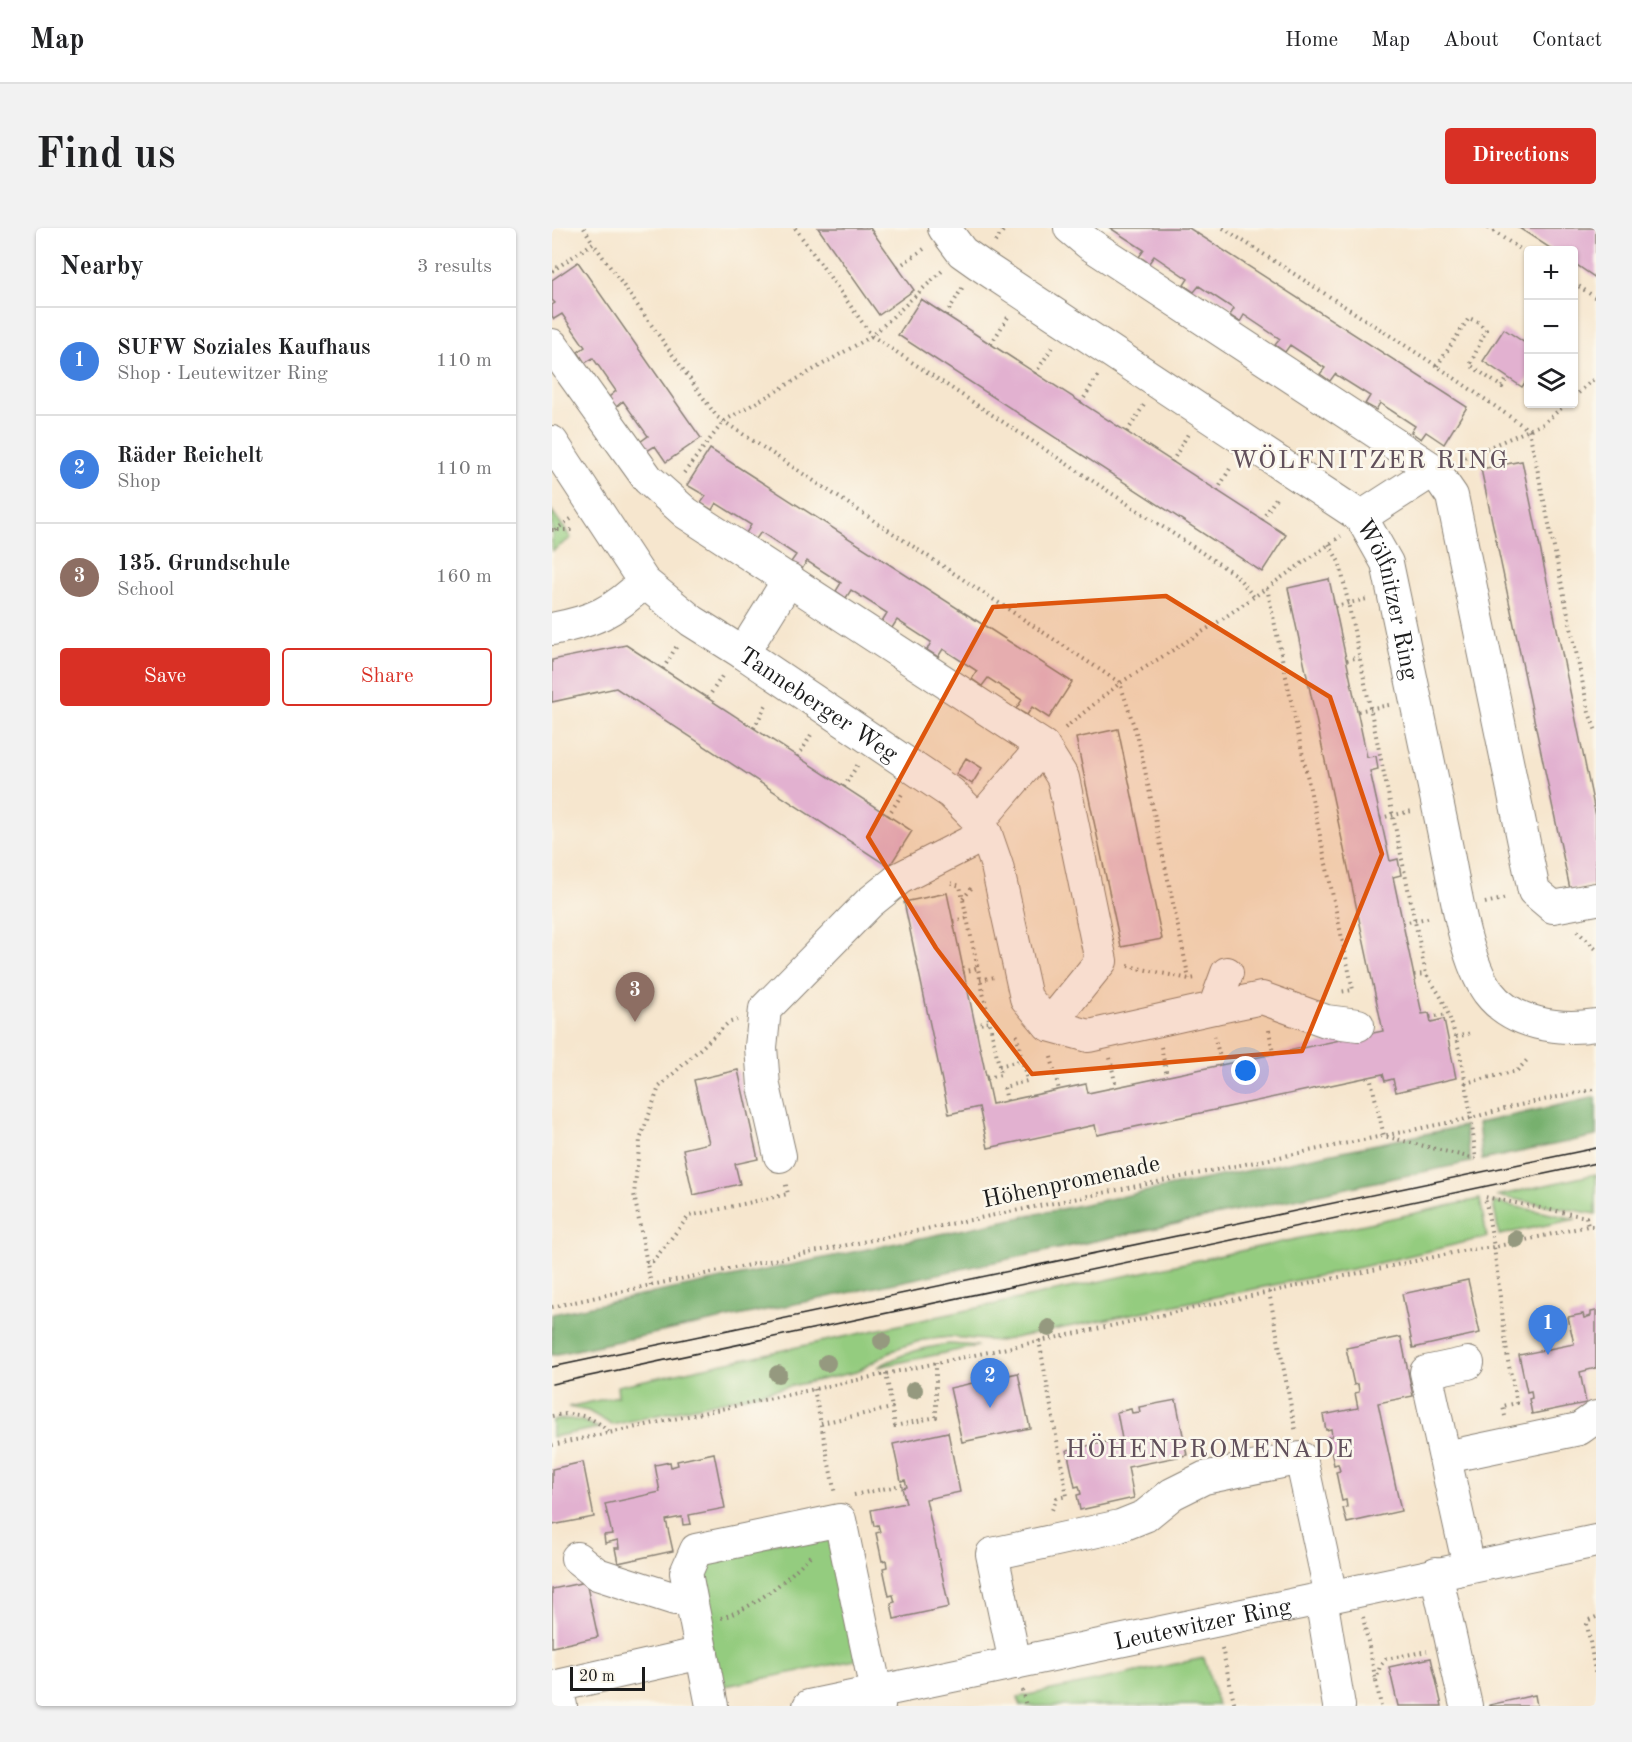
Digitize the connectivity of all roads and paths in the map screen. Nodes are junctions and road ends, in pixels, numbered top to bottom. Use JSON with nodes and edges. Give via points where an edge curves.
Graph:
{"nodes":[{"id":1,"x":584,"y":228,"type":"edge"},
{"id":2,"x":795,"y":228,"type":"edge"},
{"id":3,"x":1005,"y":228,"type":"edge"},
{"id":4,"x":1070,"y":228,"type":"edge"},
{"id":5,"x":1223,"y":228,"type":"edge"},
{"id":6,"x":1488,"y":228,"type":"edge"},
{"id":7,"x":946,"y":242,"type":"edge"},
{"id":8,"x":593,"y":243,"type":"junction"},
{"id":9,"x":992,"y":246,"type":"dead end"},
{"id":10,"x":1524,"y":251,"type":"edge"},
{"id":11,"x":898,"y":267,"type":"dead end"},
{"id":12,"x":552,"y":270,"type":"edge"},
{"id":13,"x":1578,"y":286,"type":"edge"},
{"id":14,"x":962,"y":288,"type":"dead end"},
{"id":15,"x":1596,"y":298,"type":"edge"},
{"id":16,"x":946,"y":315,"type":"dead end"},
{"id":17,"x":1008,"y":316,"type":"dead end"},
{"id":18,"x":872,"y":336,"type":"junction"},
{"id":19,"x":991,"y":344,"type":"dead end"},
{"id":20,"x":552,"y":345,"type":"edge"},
{"id":21,"x":1050,"y":351,"type":"dead end"},
{"id":22,"x":1437,"y":366,"type":"junction"},
{"id":23,"x":1035,"y":374,"type":"dead end"},
{"id":24,"x":1508,"y":377,"type":"dead end"},
{"id":25,"x":1596,"y":377,"type":"edge"},
{"id":26,"x":1096,"y":379,"type":"dead end"},
{"id":27,"x":1578,"y":393,"type":"edge"},
{"id":28,"x":1081,"y":403,"type":"dead end"},
{"id":29,"x":1561,"y":408,"type":"edge"},
{"id":30,"x":1141,"y":409,"type":"dead end"},
{"id":31,"x":724,"y":422,"type":"junction"},
{"id":32,"x":1529,"y":430,"type":"junction"},
{"id":33,"x":1126,"y":432,"type":"dead end"},
{"id":34,"x":1186,"y":438,"type":"dead end"},
{"id":35,"x":552,"y":442,"type":"edge"},
{"id":36,"x":1172,"y":462,"type":"dead end"},
{"id":37,"x":1231,"y":467,"type":"dead end"},
{"id":38,"x":1434,"y":470,"type":"junction"},
{"id":39,"x":1218,"y":491,"type":"dead end"},
{"id":40,"x":666,"y":496,"type":"junction"},
{"id":41,"x":1275,"y":499,"type":"dead end"},
{"id":42,"x":1361,"y":517,"type":"junction"},
{"id":43,"x":1262,"y":520,"type":"dead end"},
{"id":44,"x":555,"y":530,"type":"dead end"},
{"id":45,"x":565,"y":530,"type":"dead end"},
{"id":46,"x":1329,"y":544,"type":"junction"},
{"id":47,"x":789,"y":579,"type":"junction"},
{"id":48,"x":644,"y":582,"type":"junction"},
{"id":49,"x":1267,"y":588,"type":"junction"},
{"id":50,"x":1254,"y":597,"type":"junction"},
{"id":51,"x":1356,"y":602,"type":"dead end"},
{"id":52,"x":1348,"y":603,"type":"junction"},
{"id":53,"x":1335,"y":606,"type":"dead end"},
{"id":54,"x":552,"y":629,"type":"edge"},
{"id":55,"x":684,"y":635,"type":"dead end"},
{"id":56,"x":1359,"y":657,"type":"junction"},
{"id":57,"x":736,"y":658,"type":"junction"},
{"id":58,"x":1347,"y":660,"type":"dead end"},
{"id":59,"x":663,"y":669,"type":"dead end"},
{"id":60,"x":1120,"y":683,"type":"junction"},
{"id":61,"x":773,"y":693,"type":"dead end"},
{"id":62,"x":708,"y":698,"type":"dead end"},
{"id":63,"x":1391,"y":704,"type":"dead end"},
{"id":64,"x":1370,"y":709,"type":"junction"},
{"id":65,"x":1358,"y":711,"type":"dead end"},
{"id":66,"x":753,"y":728,"type":"dead end"},
{"id":67,"x":814,"y":731,"type":"dead end"},
{"id":68,"x":1596,"y":731,"type":"edge"},
{"id":69,"x":1043,"y":746,"type":"junction"},
{"id":70,"x":798,"y":757,"type":"dead end"},
{"id":71,"x":860,"y":761,"type":"dead end"},
{"id":72,"x":844,"y":787,"type":"dead end"},
{"id":73,"x":905,"y":790,"type":"dead end"},
{"id":74,"x":1414,"y":810,"type":"dead end"},
{"id":75,"x":1392,"y":814,"type":"junction"},
{"id":76,"x":888,"y":816,"type":"dead end"},
{"id":77,"x":1380,"y":818,"type":"dead end"},
{"id":78,"x":982,"y":828,"type":"junction"},
{"id":79,"x":952,"y":884,"type":"dead end"},
{"id":80,"x":971,"y":889,"type":"dead end"},
{"id":81,"x":1534,"y":891,"type":"junction"},
{"id":82,"x":1596,"y":898,"type":"edge"},
{"id":83,"x":963,"y":900,"type":"junction"},
{"id":84,"x":1460,"y":909,"type":"junction"},
{"id":85,"x":967,"y":918,"type":"junction"},
{"id":86,"x":1424,"y":919,"type":"dead end"},
{"id":87,"x":953,"y":921,"type":"dead end"},
{"id":88,"x":1414,"y":921,"type":"junction"},
{"id":89,"x":1403,"y":923,"type":"dead end"},
{"id":90,"x":1101,"y":961,"type":"junction"},
{"id":91,"x":978,"y":968,"type":"junction"},
{"id":92,"x":963,"y":972,"type":"dead end"},
{"id":93,"x":1227,"y":973,"type":"joint"},
{"id":94,"x":1425,"y":974,"type":"junction"},
{"id":95,"x":1414,"y":975,"type":"dead end"},
{"id":96,"x":995,"y":977,"type":"dead end"},
{"id":97,"x":1189,"y":979,"type":"junction"},
{"id":98,"x":980,"y":980,"type":"junction"},
{"id":99,"x":1353,"y":990,"type":"dead end"},
{"id":100,"x":1214,"y":1008,"type":"junction"},
{"id":101,"x":765,"y":1009,"type":"junction"},
{"id":102,"x":1448,"y":1014,"type":"junction"},
{"id":103,"x":1430,"y":1017,"type":"dead end"},
{"id":104,"x":990,"y":1022,"type":"junction"},
{"id":105,"x":1358,"y":1024,"type":"dead end"},
{"id":106,"x":975,"y":1025,"type":"dead end"},
{"id":107,"x":1049,"y":1025,"type":"junction"},
{"id":108,"x":1596,"y":1025,"type":"edge"},
{"id":109,"x":1471,"y":1033,"type":"dead end"},
{"id":110,"x":1456,"y":1037,"type":"junction"},
{"id":111,"x":1051,"y":1057,"type":"dead end"},
{"id":112,"x":1527,"y":1060,"type":"dead end"},
{"id":113,"x":999,"y":1066,"type":"junction"},
{"id":114,"x":1370,"y":1076,"type":"dead end"},
{"id":115,"x":986,"y":1078,"type":"dead end"},
{"id":116,"x":1464,"y":1083,"type":"junction"},
{"id":117,"x":1596,"y":1089,"type":"edge"},
{"id":118,"x":1059,"y":1090,"type":"dead end"},
{"id":119,"x":1007,"y":1101,"type":"dead end"},
{"id":120,"x":1471,"y":1118,"type":"junction"},
{"id":121,"x":1384,"y":1136,"type":"junction"},
{"id":122,"x":780,"y":1156,"type":"joint"},
{"id":123,"x":1588,"y":1226,"type":"junction"},
{"id":124,"x":1596,"y":1226,"type":"edge"},
{"id":125,"x":1494,"y":1247,"type":"junction"},
{"id":126,"x":646,"y":1262,"type":"junction"},
{"id":127,"x":651,"y":1285,"type":"junction"},
{"id":128,"x":1269,"y":1292,"type":"junction"},
{"id":129,"x":552,"y":1307,"type":"edge"},
{"id":130,"x":1039,"y":1340,"type":"junction"},
{"id":131,"x":936,"y":1362,"type":"junction"},
{"id":132,"x":1468,"y":1363,"type":"dead end"},
{"id":133,"x":886,"y":1373,"type":"junction"},
{"id":134,"x":1513,"y":1384,"type":"dead end"},
{"id":135,"x":814,"y":1389,"type":"junction"},
{"id":136,"x":892,"y":1408,"type":"junction"},
{"id":137,"x":552,"y":1416,"type":"edge"},
{"id":138,"x":1596,"y":1417,"type":"edge"},
{"id":139,"x":821,"y":1423,"type":"junction"},
{"id":140,"x":610,"y":1433,"type":"junction"},
{"id":141,"x":552,"y":1445,"type":"edge"},
{"id":142,"x":1446,"y":1457,"type":"junction"},
{"id":143,"x":1302,"y":1458,"type":"junction"},
{"id":144,"x":906,"y":1484,"type":"dead end"},
{"id":145,"x":838,"y":1510,"type":"junction"},
{"id":146,"x":1057,"y":1540,"type":"junction"},
{"id":147,"x":1596,"y":1541,"type":"edge"},
{"id":148,"x":811,"y":1555,"type":"dead end"},
{"id":149,"x":576,"y":1558,"type":"dead end"},
{"id":150,"x":1469,"y":1566,"type":"junction"},
{"id":151,"x":1436,"y":1573,"type":"junction"},
{"id":152,"x":1336,"y":1595,"type":"junction"},
{"id":153,"x":1596,"y":1617,"type":"edge"},
{"id":154,"x":696,"y":1624,"type":"junction"},
{"id":155,"x":1222,"y":1647,"type":"dead end"},
{"id":156,"x":1431,"y":1650,"type":"dead end"},
{"id":157,"x":1019,"y":1676,"type":"junction"},
{"id":158,"x":1596,"y":1677,"type":"edge"},
{"id":159,"x":1376,"y":1681,"type":"junction"},
{"id":160,"x":877,"y":1699,"type":"edge"},
{"id":161,"x":561,"y":1706,"type":"edge"},
{"id":162,"x":712,"y":1706,"type":"edge"},
{"id":163,"x":809,"y":1706,"type":"edge"},
{"id":164,"x":1026,"y":1706,"type":"edge"},
{"id":165,"x":1235,"y":1706,"type":"edge"},
{"id":166,"x":1339,"y":1706,"type":"edge"},
{"id":167,"x":1381,"y":1706,"type":"edge"},
{"id":168,"x":1466,"y":1706,"type":"edge"}],
"edges":[{"from":1,"to":8,"type":"path"},
{"from":2,"to":18,"type":"path"},
{"from":3,"to":9,"type":"path"},
{"from":4,"to":38,"type":"street"},
{"from":5,"to":22,"type":"path"},
{"from":6,"to":10,"type":"path"},
{"from":7,"to":11,"type":"path"},
{"from":7,"to":18,"type":"path"},
{"from":7,"to":42,"type":"street","name":"Wölfnitzer Ring"},
{"from":8,"to":12,"type":"path"},
{"from":8,"to":31,"type":"path"},
{"from":13,"to":15,"type":"path"},
{"from":14,"to":16,"type":"path"},
{"from":17,"to":19,"type":"path"},
{"from":18,"to":31,"type":"path"},
{"from":18,"to":50,"type":"path","via":[[1236,575]]},
{"from":20,"to":40,"type":"street","via":[[648,480]]},
{"from":21,"to":23,"type":"path"},
{"from":22,"to":24,"type":"path","via":[[1469,318],[1486,330],[1470,365],[1502,387]]},
{"from":22,"to":32,"type":"path"},
{"from":25,"to":27,"type":"path"},
{"from":26,"to":28,"type":"path"},
{"from":29,"to":32,"type":"path"},
{"from":30,"to":33,"type":"path"},
{"from":31,"to":40,"type":"path"},
{"from":31,"to":60,"type":"path"},
{"from":32,"to":38,"type":"path"},
{"from":32,"to":68,"type":"path"},
{"from":34,"to":36,"type":"path"},
{"from":35,"to":48,"type":"street","name":"Tanneberger Weg"},
{"from":37,"to":39,"type":"path"},
{"from":38,"to":42,"type":"street"},
{"from":38,"to":81,"type":"street","via":[[1452,496]]},
{"from":40,"to":47,"type":"street"},
{"from":41,"to":43,"type":"path"},
{"from":42,"to":46,"type":"path"},
{"from":42,"to":84,"type":"street","name":"Wölfnitzer Ring","via":[[1387,563]]},
{"from":44,"to":45,"type":"path","via":[[562,525]]},
{"from":46,"to":49,"type":"path"},
{"from":46,"to":52,"type":"path","via":[[1340,564]]},
{"from":47,"to":57,"type":"street"},
{"from":47,"to":69,"type":"street"},
{"from":48,"to":54,"type":"street","via":[[593,620]]},
{"from":48,"to":57,"type":"street","name":"Tanneberger Weg"},
{"from":49,"to":50,"type":"path"},
{"from":49,"to":99,"type":"path"},
{"from":50,"to":60,"type":"path"},
{"from":51,"to":52,"type":"path"},
{"from":52,"to":53,"type":"path"},
{"from":52,"to":56,"type":"path"},
{"from":55,"to":59,"type":"path"},
{"from":56,"to":58,"type":"path"},
{"from":56,"to":64,"type":"path"},
{"from":57,"to":62,"type":"path"},
{"from":57,"to":78,"type":"street","name":"Tanneberger Weg","via":[[951,793]]},
{"from":60,"to":69,"type":"path"},
{"from":60,"to":97,"type":"path","via":[[1139,742]]},
{"from":61,"to":66,"type":"path"},
{"from":63,"to":64,"type":"path"},
{"from":64,"to":65,"type":"path"},
{"from":64,"to":75,"type":"path"},
{"from":67,"to":70,"type":"path"},
{"from":69,"to":78,"type":"street"},
{"from":69,"to":90,"type":"street","via":[[1063,778]]},
{"from":71,"to":72,"type":"path"},
{"from":73,"to":76,"type":"path"},
{"from":74,"to":75,"type":"path"},
{"from":75,"to":77,"type":"path"},
{"from":75,"to":88,"type":"path"},
{"from":78,"to":101,"type":"street","via":[[892,884],[869,903]]},
{"from":78,"to":107,"type":"street","name":"Tanneberger Weg","via":[[997,866],[1026,998]]},
{"from":79,"to":83,"type":"path","via":[[960,886]]},
{"from":80,"to":83,"type":"path"},
{"from":81,"to":82,"type":"street","via":[[1553,907]]},
{"from":81,"to":84,"type":"path"},
{"from":83,"to":85,"type":"path"},
{"from":84,"to":108,"type":"street","name":"Wölfnitzer Ring","via":[[1474,969],[1490,994],[1513,1013],[1552,1027]]},
{"from":85,"to":87,"type":"path"},
{"from":85,"to":91,"type":"path"},
{"from":86,"to":88,"type":"path"},
{"from":88,"to":89,"type":"path"},
{"from":88,"to":94,"type":"path"},
{"from":90,"to":97,"type":"path"},
{"from":90,"to":107,"type":"street"},
{"from":91,"to":92,"type":"path"},
{"from":91,"to":98,"type":"path"},
{"from":93,"to":97,"type":"path"},
{"from":93,"to":100,"type":"street"},
{"from":94,"to":95,"type":"path"},
{"from":94,"to":102,"type":"path"},
{"from":96,"to":98,"type":"path"},
{"from":98,"to":104,"type":"path"},
{"from":100,"to":105,"type":"street","via":[[1262,998],[1326,1021]]},
{"from":100,"to":107,"type":"street","via":[[1089,1036]]},
{"from":101,"to":122,"type":"street","via":[[761,1047],[764,1086]]},
{"from":101,"to":126,"type":"path","via":[[728,1023],[659,1087],[640,1140],[634,1194]]},
{"from":102,"to":103,"type":"path"},
{"from":102,"to":110,"type":"path"},
{"from":104,"to":106,"type":"path"},
{"from":104,"to":113,"type":"path"},
{"from":109,"to":110,"type":"path"},
{"from":110,"to":116,"type":"path"},
{"from":111,"to":118,"type":"path"},
{"from":112,"to":116,"type":"path","via":[[1517,1071]]},
{"from":113,"to":115,"type":"path","via":[[1001,1075]]},
{"from":113,"to":119,"type":"path","via":[[1023,1062],[1027,1081],[1004,1087]]},
{"from":114,"to":121,"type":"path"},
{"from":116,"to":120,"type":"path"},
{"from":117,"to":120,"type":"path","name":"Höhenpromenade"},
{"from":120,"to":121,"type":"path","name":"Höhenpromenade"},
{"from":120,"to":121,"type":"path","via":[[1476,1159]]},
{"from":121,"to":127,"type":"path","name":"Höhenpromenade"},
{"from":122,"to":126,"type":"path","via":[[788,1194],[689,1216],[653,1261]]},
{"from":123,"to":124,"type":"path"},
{"from":123,"to":125,"type":"path"},
{"from":123,"to":125,"type":"path","via":[[1586,1217],[1485,1197]]},
{"from":125,"to":128,"type":"path"},
{"from":125,"to":134,"type":"path"},
{"from":126,"to":127,"type":"path"},
{"from":127,"to":129,"type":"path","name":"Höhenpromenade"},
{"from":128,"to":130,"type":"path"},
{"from":128,"to":143,"type":"path"},
{"from":130,"to":131,"type":"path"},
{"from":130,"to":146,"type":"path","via":[[1067,1496],[1057,1498],[1052,1510]]},
{"from":131,"to":133,"type":"path"},
{"from":131,"to":136,"type":"path","via":[[936,1417],[896,1426]]},
{"from":132,"to":142,"type":"street","via":[[1426,1372]]},
{"from":133,"to":135,"type":"path"},
{"from":133,"to":136,"type":"path"},
{"from":135,"to":139,"type":"path"},
{"from":135,"to":140,"type":"path"},
{"from":136,"to":139,"type":"path"},
{"from":137,"to":140,"type":"path","via":[[587,1417]]},
{"from":138,"to":142,"type":"street","via":[[1579,1429]]},
{"from":139,"to":145,"type":"path"},
{"from":140,"to":141,"type":"path"},
{"from":142,"to":150,"type":"street"},
{"from":143,"to":146,"type":"street","via":[[1204,1478],[1172,1494],[1145,1516],[1120,1526]]},
{"from":143,"to":152,"type":"street"},
{"from":144,"to":145,"type":"path"},
{"from":145,"to":154,"type":"street","via":[[696,1550],[686,1573]]},
{"from":145,"to":160,"type":"street"},
{"from":146,"to":157,"type":"street","via":[[992,1554]]},
{"from":147,"to":150,"type":"street","name":"Leutewitzer Ring"},
{"from":148,"to":154,"type":"path","via":[[748,1606],[726,1617]]},
{"from":149,"to":154,"type":"street","via":[[597,1574],[675,1599]]},
{"from":150,"to":151,"type":"street","name":"Leutewitzer Ring"},
{"from":151,"to":152,"type":"street","name":"Leutewitzer Ring"},
{"from":151,"to":168,"type":"street"},
{"from":152,"to":157,"type":"street","name":"Leutewitzer Ring"},
{"from":152,"to":159,"type":"path"},
{"from":152,"to":166,"type":"street"},
{"from":153,"to":158,"type":"path","via":[[1587,1624]]},
{"from":154,"to":161,"type":"street","via":[[557,1686]]},
{"from":154,"to":162,"type":"street"},
{"from":155,"to":165,"type":"path"},
{"from":156,"to":159,"type":"path","via":[[1386,1659]]},
{"from":157,"to":160,"type":"street","name":"Leutewitzer Ring"},
{"from":157,"to":164,"type":"path"},
{"from":159,"to":167,"type":"path"},
{"from":160,"to":163,"type":"street","name":"Leutewitzer Ring"}]}
